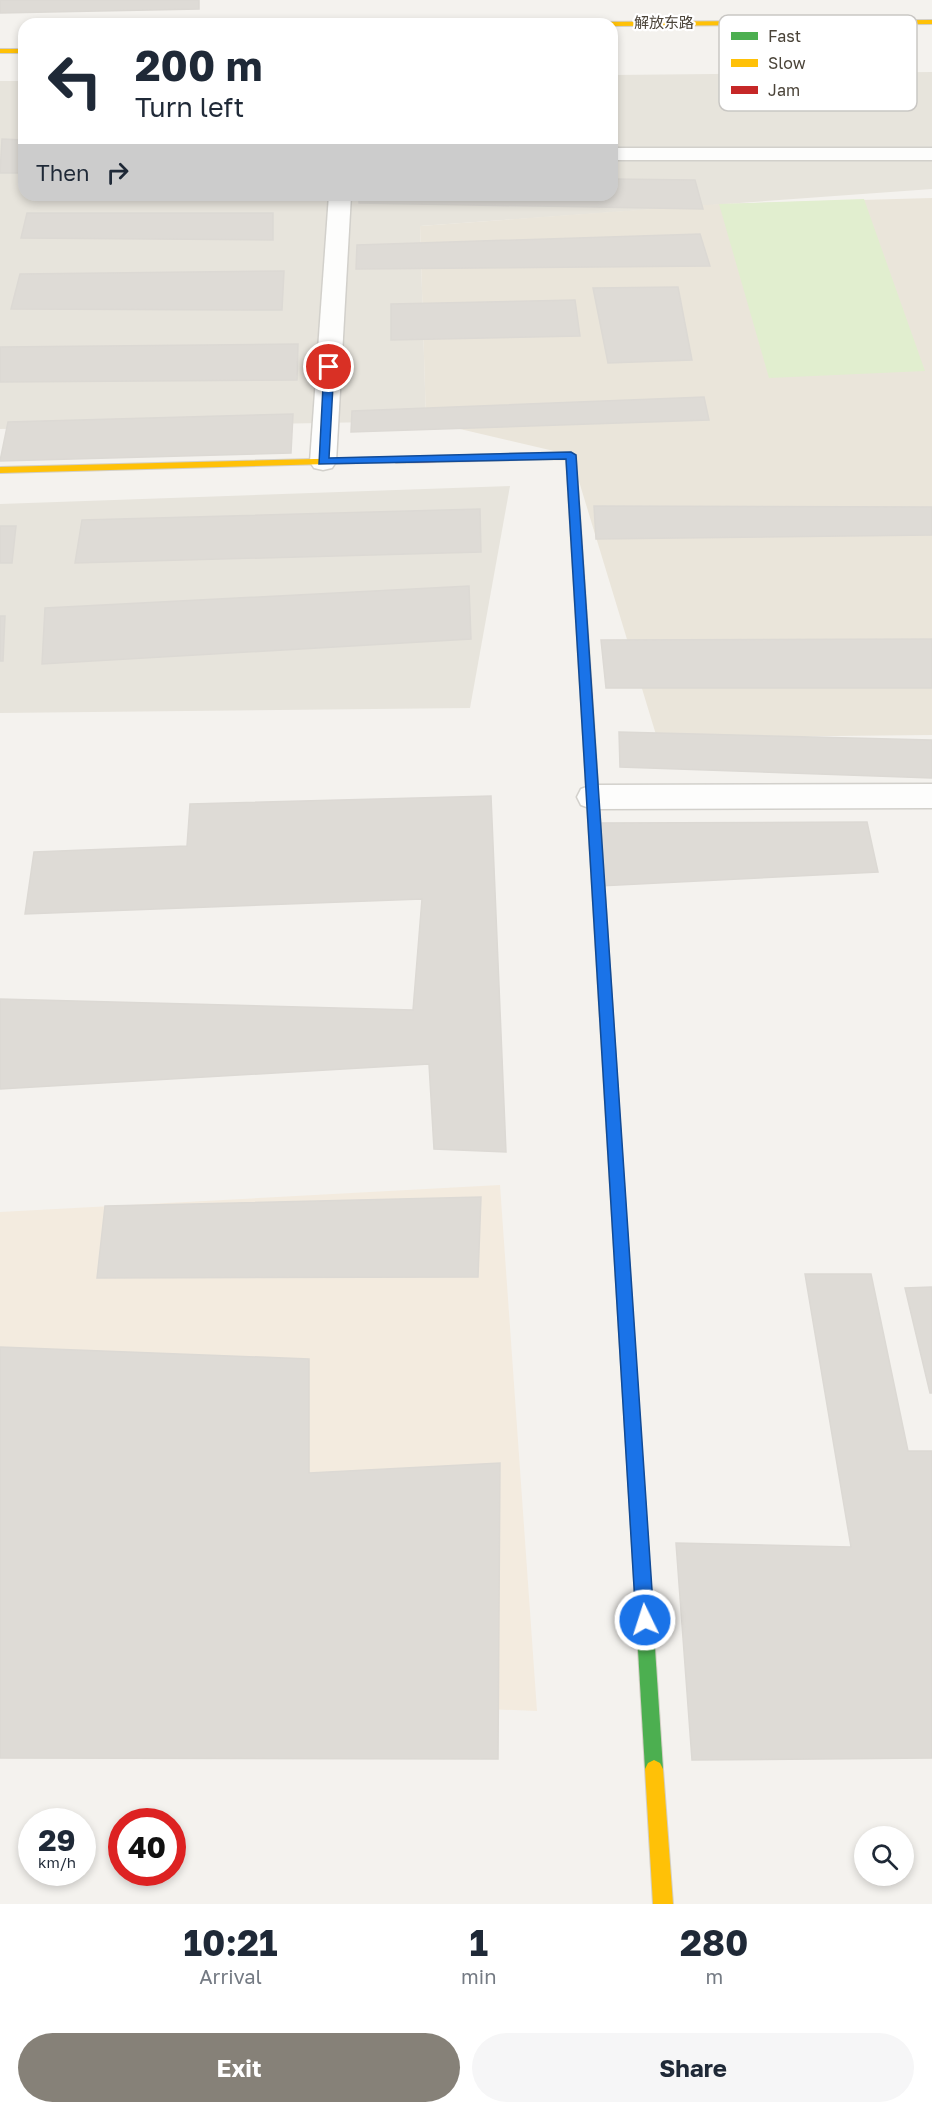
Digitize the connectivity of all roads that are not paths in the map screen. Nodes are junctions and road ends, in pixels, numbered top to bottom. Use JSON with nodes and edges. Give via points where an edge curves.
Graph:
{"nodes":[{"id":1,"x":917,"y":22,"type":"edge"},
{"id":2,"x":932,"y":22,"type":"edge"},
{"id":3,"x":719,"y":23,"type":"edge"},
{"id":4,"x":618,"y":24,"type":"edge"},
{"id":5,"x":0,"y":51,"type":"edge"},
{"id":6,"x":18,"y":51,"type":"edge"},
{"id":7,"x":618,"y":154,"type":"edge"},
{"id":8,"x":932,"y":154,"type":"edge"},
{"id":9,"x":340,"y":201,"type":"edge"},
{"id":10,"x":323,"y":462,"type":"junction"},
{"id":11,"x":0,"y":470,"type":"edge"},
{"id":12,"x":932,"y":796,"type":"edge"},
{"id":13,"x":592,"y":797,"type":"junction"},
{"id":14,"x":663,"y":1904,"type":"edge"}],
"edges":[{"from":1,"to":2,"type":"street","name":"解放东路"},
{"from":3,"to":4,"type":"street","name":"解放东路"},
{"from":5,"to":6,"type":"street"},
{"from":7,"to":8,"type":"street"},
{"from":9,"to":10,"type":"street"},
{"from":10,"to":11,"type":"street"},
{"from":10,"to":13,"type":"street","via":[[571,455]]},
{"from":12,"to":13,"type":"street"},
{"from":13,"to":14,"type":"street"}]}
